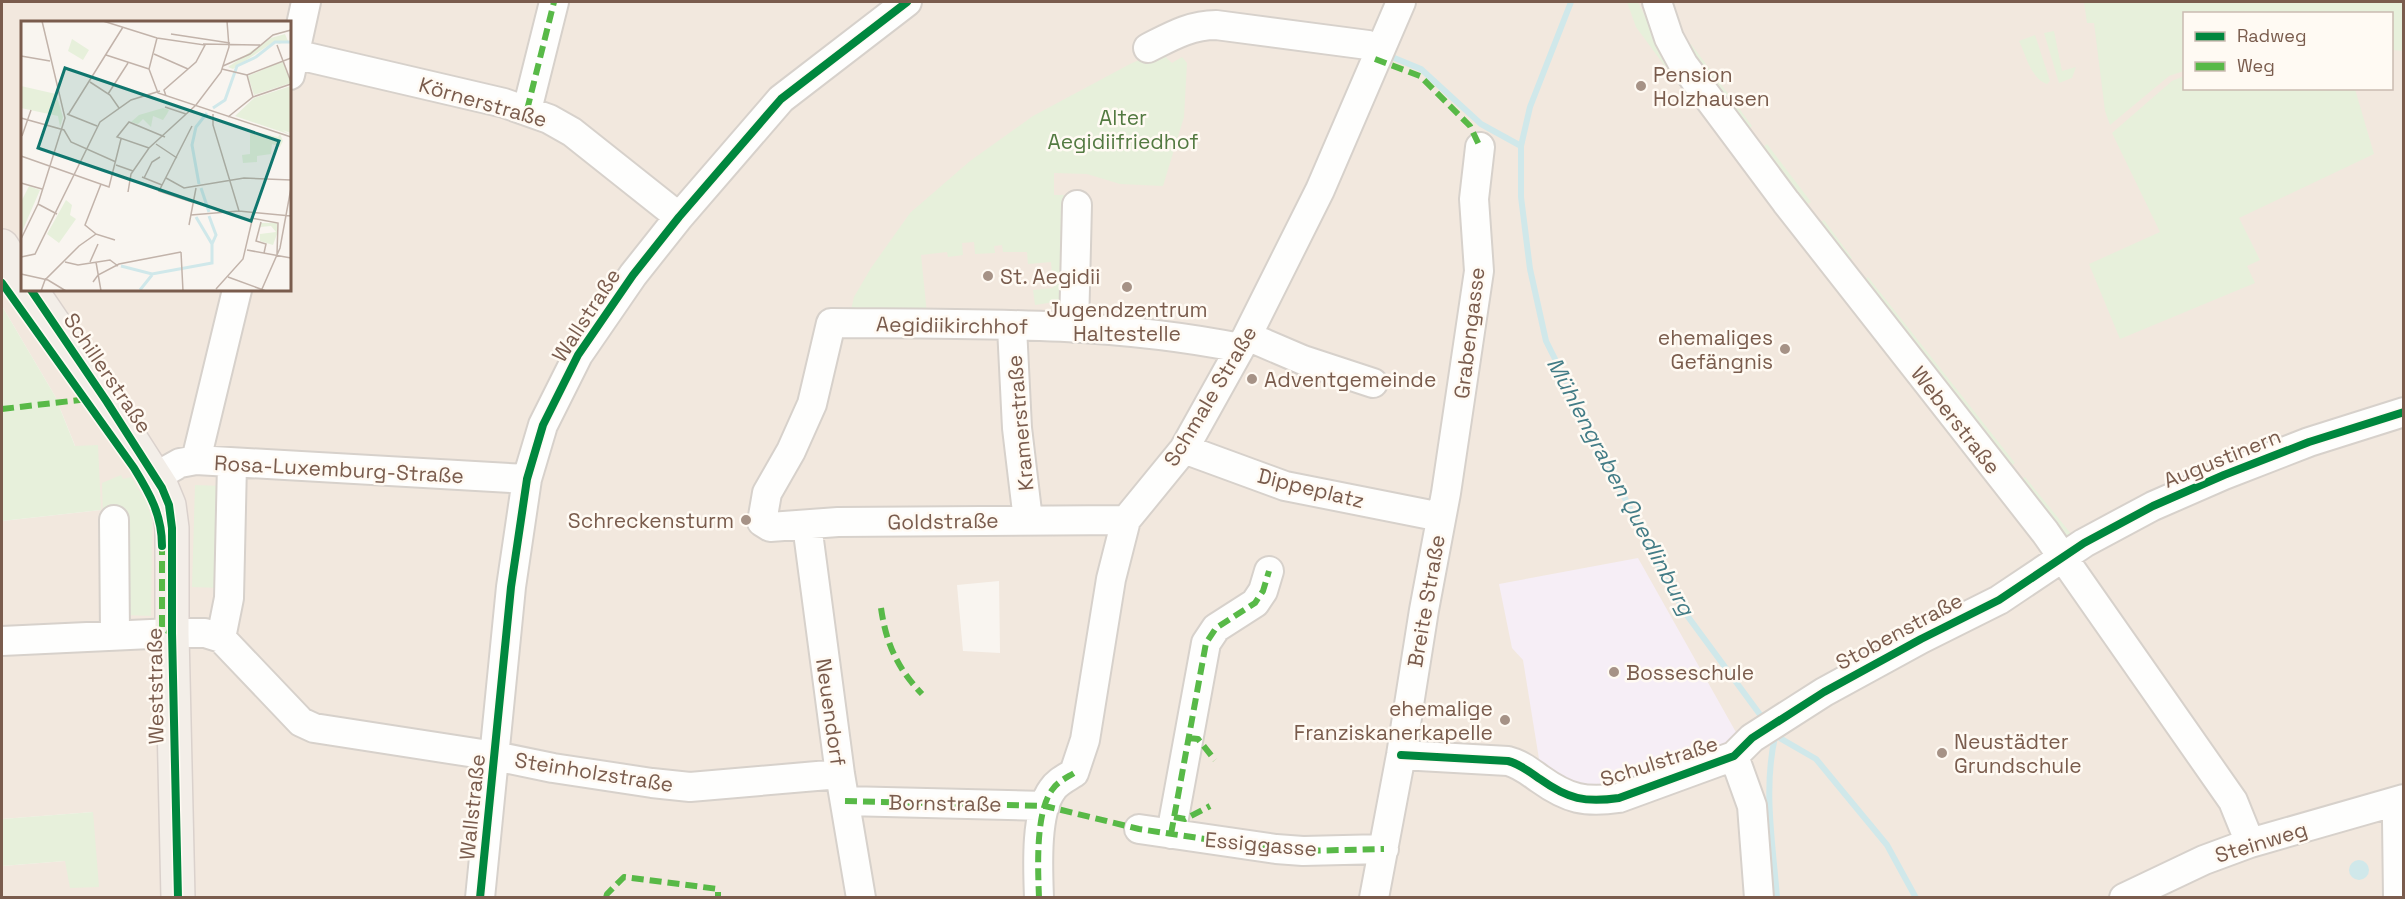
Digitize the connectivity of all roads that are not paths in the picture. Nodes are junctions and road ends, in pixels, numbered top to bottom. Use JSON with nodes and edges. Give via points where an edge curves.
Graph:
{"nodes":[{"id":1,"x":306,"y":2,"type":"edge"},
{"id":2,"x":554,"y":2,"type":"edge"},
{"id":3,"x":907,"y":2,"type":"edge"},
{"id":4,"x":1401,"y":2,"type":"edge"},
{"id":5,"x":1657,"y":2,"type":"edge"},
{"id":6,"x":1148,"y":48,"type":"dead end"},
{"id":7,"x":1380,"y":49,"type":"junction"},
{"id":8,"x":292,"y":64,"type":"edge"},
{"id":9,"x":527,"y":110,"type":"junction"},
{"id":10,"x":1480,"y":147,"type":"dead end"},
{"id":11,"x":1077,"y":205,"type":"dead end"},
{"id":12,"x":679,"y":217,"type":"junction"},
{"id":13,"x":2,"y":246,"type":"edge"},
{"id":14,"x":21,"y":275,"type":"edge"},
{"id":15,"x":32,"y":291,"type":"edge"},
{"id":16,"x":237,"y":291,"type":"edge"},
{"id":17,"x":1012,"y":327,"type":"junction"},
{"id":18,"x":1074,"y":328,"type":"junction"},
{"id":19,"x":1244,"y":342,"type":"junction"},
{"id":20,"x":1373,"y":383,"type":"dead end"},
{"id":21,"x":2403,"y":412,"type":"edge"},
{"id":22,"x":1184,"y":450,"type":"junction"},
{"id":23,"x":196,"y":460,"type":"junction"},
{"id":24,"x":232,"y":464,"type":"junction"},
{"id":25,"x":155,"y":477,"type":"junction"},
{"id":26,"x":527,"y":479,"type":"junction"},
{"id":27,"x":1441,"y":517,"type":"junction"},
{"id":28,"x":114,"y":520,"type":"dead end"},
{"id":29,"x":1028,"y":520,"type":"junction"},
{"id":30,"x":1126,"y":520,"type":"junction"},
{"id":31,"x":762,"y":522,"type":"joint"},
{"id":32,"x":807,"y":525,"type":"junction"},
{"id":33,"x":2063,"y":557,"type":"junction"},
{"id":34,"x":1269,"y":571,"type":"dead end"},
{"id":35,"x":172,"y":633,"type":"junction"},
{"id":36,"x":115,"y":634,"type":"junction"},
{"id":37,"x":221,"y":638,"type":"junction"},
{"id":38,"x":2,"y":641,"type":"edge"},
{"id":39,"x":1743,"y":747,"type":"junction"},
{"id":40,"x":1401,"y":755,"type":"junction"},
{"id":41,"x":495,"y":756,"type":"junction"},
{"id":42,"x":842,"y":787,"type":"junction"},
{"id":43,"x":2403,"y":800,"type":"edge"},
{"id":44,"x":1045,"y":806,"type":"junction"},
{"id":45,"x":1139,"y":829,"type":"dead end"},
{"id":46,"x":1172,"y":834,"type":"junction"},
{"id":47,"x":2250,"y":843,"type":"junction"},
{"id":48,"x":1384,"y":849,"type":"junction"},
{"id":49,"x":2400,"y":869,"type":"edge"},
{"id":50,"x":178,"y":897,"type":"edge"},
{"id":51,"x":480,"y":897,"type":"edge"},
{"id":52,"x":861,"y":897,"type":"edge"},
{"id":53,"x":1039,"y":897,"type":"edge"},
{"id":54,"x":1374,"y":897,"type":"edge"},
{"id":55,"x":1759,"y":897,"type":"edge"},
{"id":56,"x":2124,"y":897,"type":"edge"},
{"id":57,"x":2398,"y":897,"type":"edge"}],
"edges":[{"from":1,"to":8,"type":"street"},
{"from":2,"to":9,"type":"street"},
{"from":3,"to":12,"type":"street","name":"Wallstraße","via":[[781,99]]},
{"from":4,"to":7,"type":"street","name":"Schmale Straße"},
{"from":5,"to":33,"type":"street","name":"Weberstraße","via":[[1669,38],[1688,71]]},
{"from":6,"to":7,"type":"street","via":[[1188,29],[1216,25]]},
{"from":7,"to":19,"type":"street","name":"Schmale Straße","via":[[1320,190]]},
{"from":8,"to":9,"type":"street","name":"Körnerstraße","via":[[480,97]]},
{"from":9,"to":12,"type":"street","name":"Körnerstraße","via":[[572,132]]},
{"from":10,"to":27,"type":"street","name":"Grabengasse","via":[[1474,199],[1479,271]]},
{"from":11,"to":18,"type":"street"},
{"from":12,"to":26,"type":"street","name":"Wallstraße","via":[[578,355],[543,425]]},
{"from":13,"to":14,"type":"main road"},
{"from":15,"to":25,"type":"main road","name":"Schillerstraße"},
{"from":16,"to":23,"type":"street"},
{"from":17,"to":18,"type":"street","name":"Aegidiikirchhof"},
{"from":17,"to":29,"type":"street","name":"Kramerstraße","via":[[1017,428]]},
{"from":17,"to":31,"type":"street","name":"Aegidiikirchhof","via":[[831,323],[812,404],[767,493]]},
{"from":18,"to":19,"type":"street","name":"Aegidiikirchhof"},
{"from":19,"to":20,"type":"street","name":"Aegidiikirchhof"},
{"from":19,"to":22,"type":"street","name":"Schmale Straße"},
{"from":21,"to":33,"type":"street","name":"Augustinern","via":[[2309,442],[2189,490],[2117,524]]},
{"from":22,"to":27,"type":"street","name":"Dippeplatz","via":[[1285,486]]},
{"from":22,"to":30,"type":"street","name":"Schmale Straße"},
{"from":23,"to":24,"type":"street","name":"Rosa-Luxemburg-Straße"},
{"from":23,"to":25,"type":"street","name":"Rosa-Luxemburg-Straße","via":[[180,463]]},
{"from":24,"to":26,"type":"street","name":"Rosa-Luxemburg-Straße"},
{"from":24,"to":37,"type":"street","via":[[229,598]]},
{"from":25,"to":35,"type":"main road","name":"Weststraße","via":[[167,498],[172,519]]},
{"from":26,"to":41,"type":"street","name":"Wallstraße","via":[[511,587]]},
{"from":27,"to":40,"type":"street","name":"Breite Straße"},
{"from":28,"to":36,"type":"street"},
{"from":29,"to":30,"type":"street","name":"Goldstraße"},
{"from":29,"to":32,"type":"street","name":"Goldstraße"},
{"from":30,"to":44,"type":"street","name":"Schmale Straße","via":[[1111,579],[1084,740],[1074,773],[1051,791]]},
{"from":31,"to":32,"type":"street","name":"Goldstraße","via":[[770,527]]},
{"from":32,"to":42,"type":"street","name":"Neuendorf"},
{"from":33,"to":39,"type":"street","name":"Stobenstraße","via":[[1999,600],[1824,692]]},
{"from":33,"to":47,"type":"street","name":"Weberstraße","via":[[2233,801]]},
{"from":34,"to":46,"type":"street","via":[[1255,603],[1216,628],[1206,643]]},
{"from":35,"to":36,"type":"street"},
{"from":35,"to":37,"type":"street","via":[[205,633]]},
{"from":35,"to":50,"type":"main road","name":"Weststraße"},
{"from":36,"to":38,"type":"street"},
{"from":37,"to":41,"type":"street","name":"Steinholzstraße","via":[[301,722],[314,728]]},
{"from":39,"to":40,"type":"street","name":"Schulstraße","via":[[1619,798],[1602,801],[1571,798],[1557,792],[1517,763]]},
{"from":39,"to":55,"type":"street","name":"Schulstraße"},
{"from":40,"to":48,"type":"street","name":"Breite Straße"},
{"from":41,"to":42,"type":"street","name":"Steinholzstraße","via":[[690,787]]},
{"from":41,"to":51,"type":"street","name":"Wallstraße"},
{"from":42,"to":44,"type":"street","name":"Bornstraße"},
{"from":42,"to":52,"type":"street","name":"Neuendorf"},
{"from":43,"to":47,"type":"street","name":"Steinweg"},
{"from":43,"to":49,"type":"street","via":[[2397,821]]},
{"from":44,"to":53,"type":"street","name":"Schmale Straße","via":[[1038,844]]},
{"from":45,"to":46,"type":"street","name":"Essiggasse"},
{"from":46,"to":48,"type":"street","name":"Essiggasse","via":[[1294,850]]},
{"from":47,"to":56,"type":"street","name":"Steinweg"},
{"from":48,"to":54,"type":"street","name":"Breite Straße"},
{"from":49,"to":57,"type":"street"}]}
